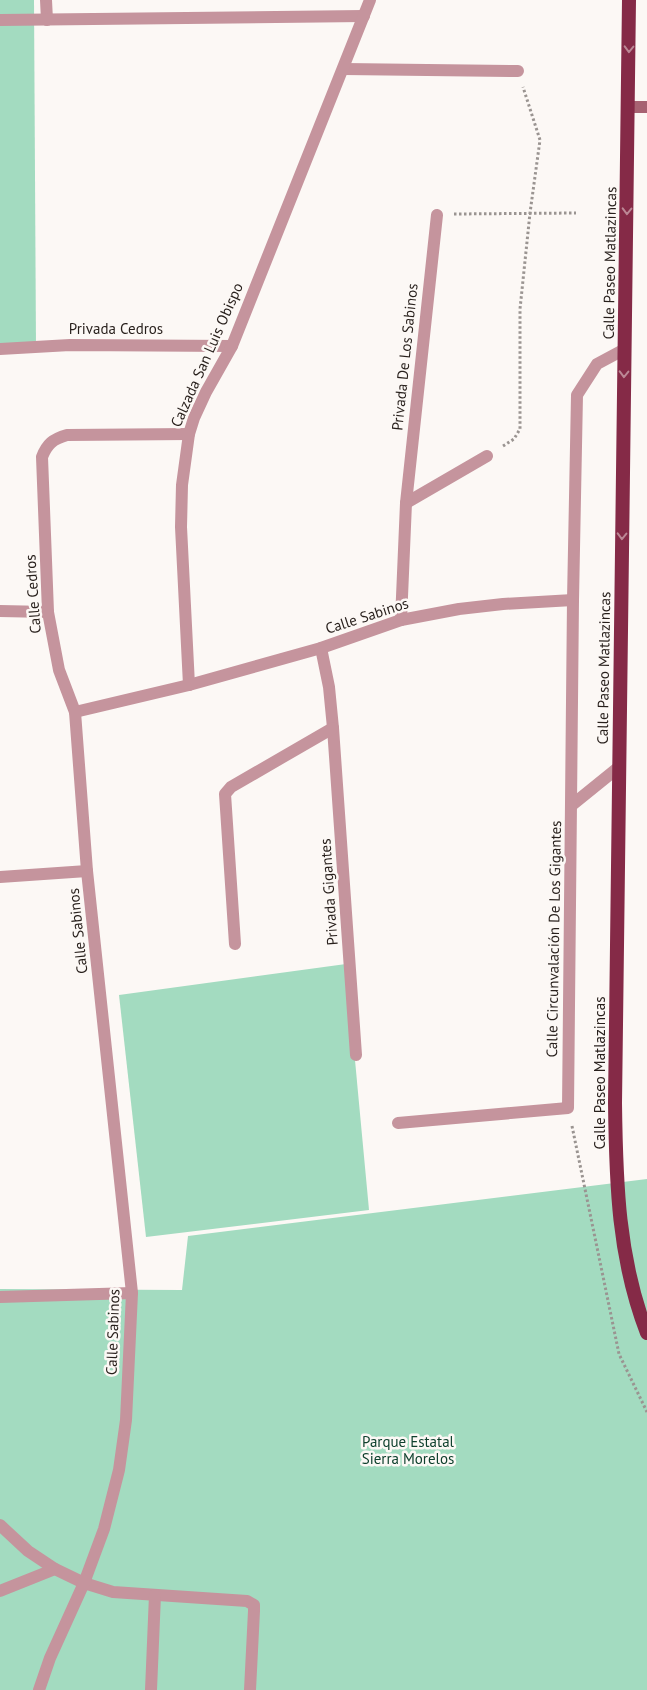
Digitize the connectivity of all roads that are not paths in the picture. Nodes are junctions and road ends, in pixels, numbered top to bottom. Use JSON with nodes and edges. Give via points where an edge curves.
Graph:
{"nodes":[{"id":1,"x":46,"y":0,"type":"edge"},
{"id":2,"x":370,"y":0,"type":"edge"},
{"id":3,"x":629,"y":0,"type":"edge"},
{"id":4,"x":364,"y":16,"type":"junction"},
{"id":5,"x":0,"y":20,"type":"edge"},
{"id":6,"x":47,"y":20,"type":"junction"},
{"id":7,"x":344,"y":69,"type":"junction"},
{"id":8,"x":518,"y":71,"type":"road end"},
{"id":9,"x":628,"y":107,"type":"junction"},
{"id":10,"x":647,"y":107,"type":"edge"},
{"id":11,"x":437,"y":215,"type":"road end"},
{"id":12,"x":232,"y":346,"type":"junction"},
{"id":13,"x":0,"y":349,"type":"edge"},
{"id":14,"x":624,"y":349,"type":"junction"},
{"id":15,"x":188,"y":434,"type":"junction"},
{"id":16,"x":487,"y":456,"type":"road end"},
{"id":17,"x":406,"y":503,"type":"junction"},
{"id":18,"x":573,"y":600,"type":"junction"},
{"id":19,"x":0,"y":611,"type":"edge"},
{"id":20,"x":48,"y":612,"type":"junction"},
{"id":21,"x":401,"y":620,"type":"junction"},
{"id":22,"x":321,"y":648,"type":"junction"},
{"id":23,"x":189,"y":685,"type":"junction"},
{"id":24,"x":75,"y":712,"type":"junction"},
{"id":25,"x":334,"y":728,"type":"junction"},
{"id":26,"x":619,"y":767,"type":"junction"},
{"id":27,"x":572,"y":805,"type":"junction"},
{"id":28,"x":87,"y":871,"type":"junction"},
{"id":29,"x":0,"y":877,"type":"edge"},
{"id":30,"x":235,"y":944,"type":"dead end"},
{"id":31,"x":356,"y":1055,"type":"dead end"},
{"id":32,"x":398,"y":1123,"type":"dead end"},
{"id":33,"x":132,"y":1293,"type":"junction"},
{"id":34,"x":0,"y":1296,"type":"edge"},
{"id":35,"x":647,"y":1333,"type":"edge"},
{"id":36,"x":0,"y":1525,"type":"edge"},
{"id":37,"x":55,"y":1569,"type":"junction"},
{"id":38,"x":84,"y":1583,"type":"junction"},
{"id":39,"x":0,"y":1591,"type":"edge"},
{"id":40,"x":155,"y":1595,"type":"junction"},
{"id":41,"x":39,"y":1690,"type":"edge"},
{"id":42,"x":150,"y":1690,"type":"edge"},
{"id":43,"x":250,"y":1690,"type":"edge"}],
"edges":[{"from":1,"to":6,"type":"street"},
{"from":2,"to":4,"type":"street","name":"Calzada San Luis Obispo"},
{"from":3,"to":9,"type":"highway","name":"Calle Paseo Matlazincas","one_way":true},
{"from":4,"to":6,"type":"street"},
{"from":4,"to":7,"type":"street","name":"Calzada San Luis Obispo"},
{"from":5,"to":6,"type":"street"},
{"from":7,"to":8,"type":"street"},
{"from":7,"to":12,"type":"street","name":"Calzada San Luis Obispo"},
{"from":9,"to":10,"type":"main road"},
{"from":9,"to":14,"type":"highway","name":"Calle Paseo Matlazincas","one_way":true},
{"from":11,"to":17,"type":"street","name":"Privada De Los Sabinos"},
{"from":12,"to":13,"type":"street","name":"Privada Cedros","via":[[70,345]]},
{"from":12,"to":15,"type":"street","name":"Calzada San Luis Obispo","via":[[206,392]]},
{"from":14,"to":18,"type":"street","name":"Calle Circunvalación De Los Gigantes","via":[[597,364],[578,395]]},
{"from":14,"to":26,"type":"highway","name":"Calle Paseo Matlazincas","one_way":true},
{"from":15,"to":20,"type":"street","name":"Calle Cedros","via":[[67,435],[46,448],[42,470]]},
{"from":15,"to":23,"type":"street","name":"Calzada San Luis Obispo","via":[[181,527]]},
{"from":16,"to":17,"type":"street"},
{"from":17,"to":21,"type":"street","name":"Privada De Los Sabinos"},
{"from":18,"to":21,"type":"street","name":"Calle Sabinos","via":[[458,609]]},
{"from":18,"to":27,"type":"street","name":"Calle Circunvalación De Los Gigantes"},
{"from":19,"to":20,"type":"street"},
{"from":20,"to":24,"type":"street","name":"Calle Cedros","via":[[59,670]]},
{"from":21,"to":22,"type":"street","name":"Calle Sabinos"},
{"from":22,"to":23,"type":"street","name":"Calle Sabinos"},
{"from":22,"to":25,"type":"street","name":"Privada Gigantes"},
{"from":23,"to":24,"type":"street","name":"Calle Sabinos"},
{"from":24,"to":28,"type":"street","name":"Calle Sabinos"},
{"from":25,"to":30,"type":"street","via":[[231,787],[225,794]]},
{"from":25,"to":31,"type":"street","name":"Privada Gigantes"},
{"from":26,"to":27,"type":"street"},
{"from":26,"to":35,"type":"highway","name":"Calle Paseo Matlazincas","via":[[616,1180],[629,1278]]},
{"from":27,"to":32,"type":"street","name":"Calle Circunvalación De Los Gigantes","via":[[568,1108]]},
{"from":28,"to":29,"type":"street"},
{"from":28,"to":33,"type":"street","name":"Calle Sabinos"},
{"from":33,"to":34,"type":"street"},
{"from":33,"to":38,"type":"street","name":"Calle Sabinos","via":[[126,1420],[119,1470],[104,1529]]},
{"from":36,"to":37,"type":"street","via":[[28,1551]]},
{"from":37,"to":38,"type":"street"},
{"from":37,"to":39,"type":"street"},
{"from":38,"to":40,"type":"street","via":[[113,1592]]},
{"from":38,"to":41,"type":"street","name":"Calle Sabinos"},
{"from":40,"to":42,"type":"street"},
{"from":40,"to":43,"type":"street","via":[[247,1601],[254,1605]]}]}
